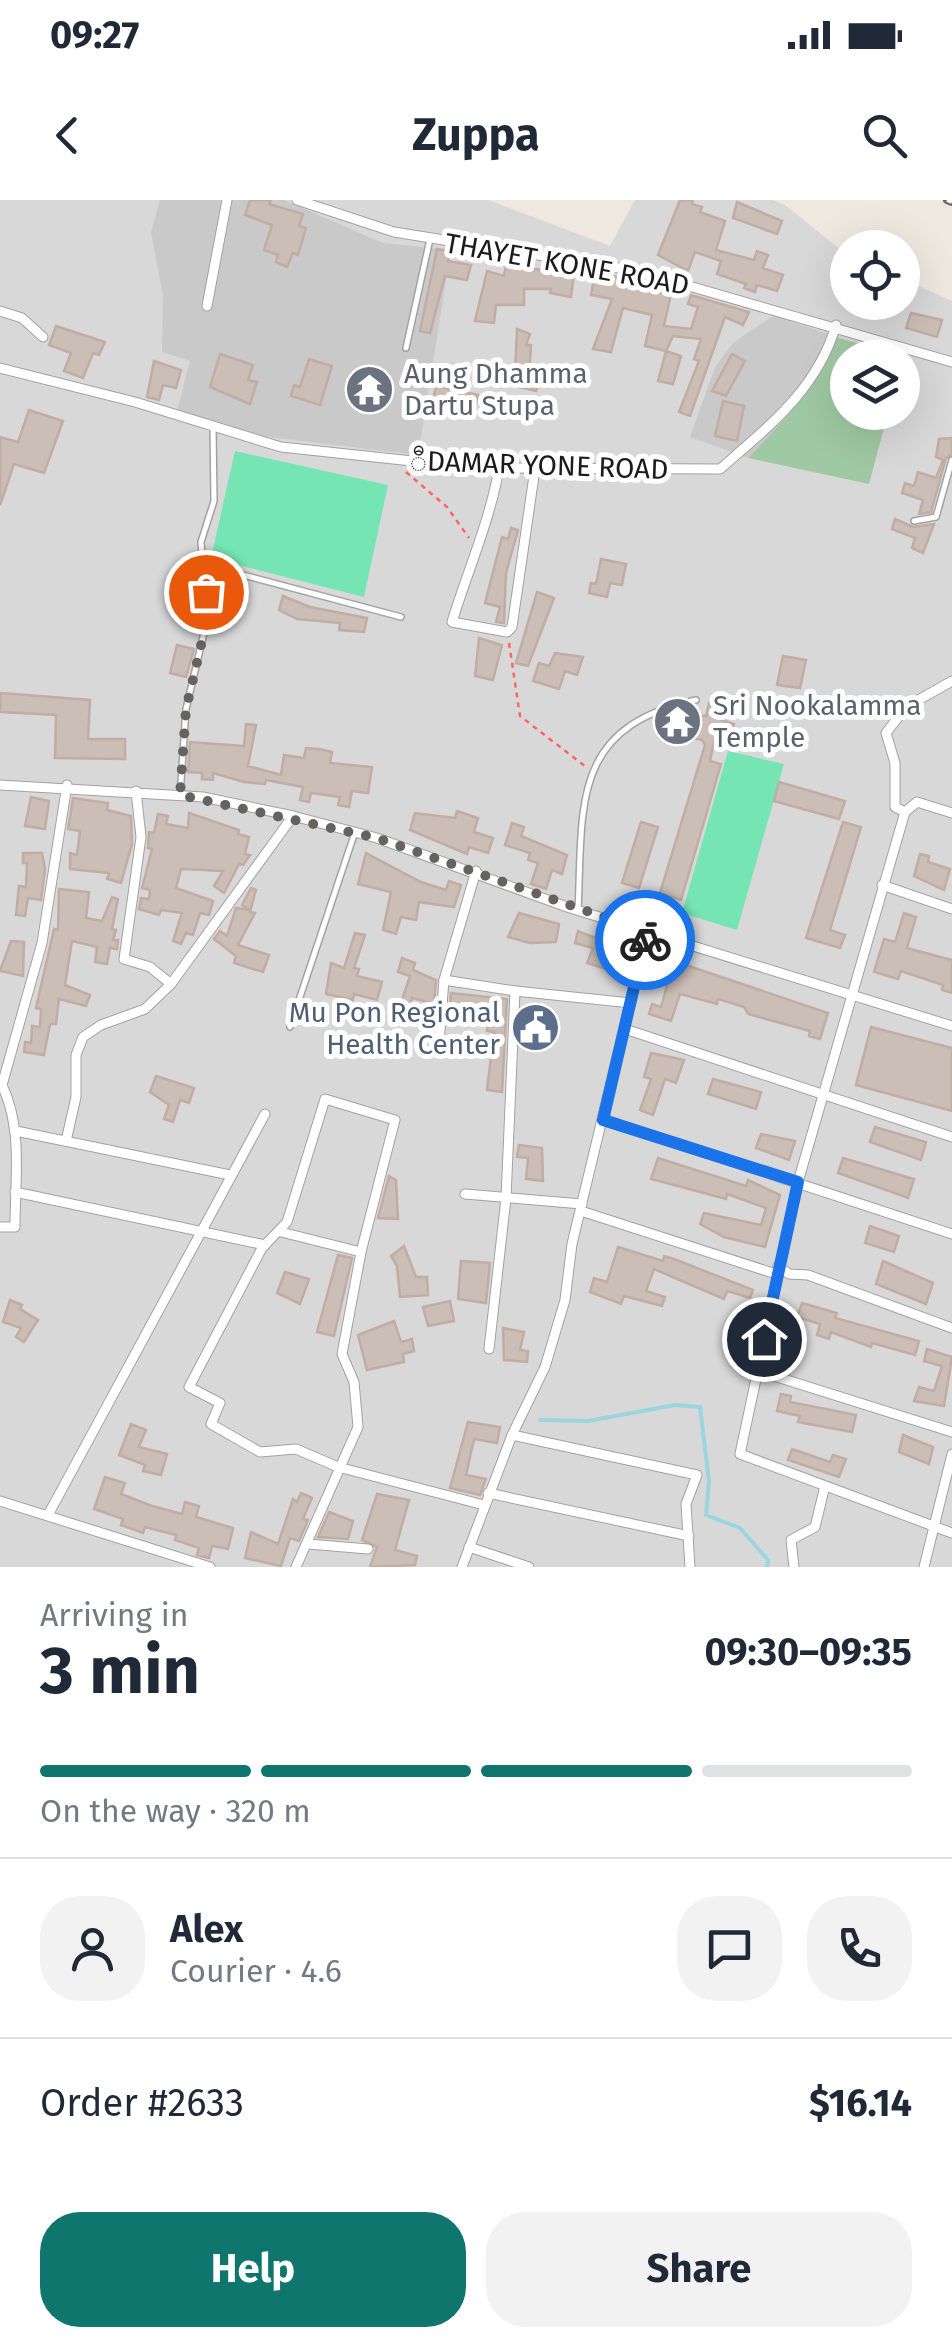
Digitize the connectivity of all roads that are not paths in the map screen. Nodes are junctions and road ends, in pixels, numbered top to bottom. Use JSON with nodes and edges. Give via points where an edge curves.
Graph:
{"nodes":[{"id":1,"x":227,"y":200,"type":"edge"},
{"id":2,"x":298,"y":200,"type":"edge"},
{"id":3,"x":430,"y":238,"type":"junction"},
{"id":4,"x":207,"y":306,"type":"dead end"},
{"id":5,"x":0,"y":311,"type":"edge"},
{"id":6,"x":836,"y":325,"type":"junction"},
{"id":7,"x":43,"y":337,"type":"dead end"},
{"id":8,"x":406,"y":348,"type":"dead end"},
{"id":9,"x":952,"y":362,"type":"edge"},
{"id":10,"x":0,"y":368,"type":"edge"},
{"id":11,"x":214,"y":426,"type":"junction"},
{"id":12,"x":952,"y":460,"type":"edge"},
{"id":13,"x":499,"y":469,"type":"junction"},
{"id":14,"x":534,"y":469,"type":"junction"},
{"id":15,"x":914,"y":520,"type":"dead end"},
{"id":16,"x":206,"y":565,"type":"junction"},
{"id":17,"x":401,"y":618,"type":"dead end"},
{"id":18,"x":952,"y":682,"type":"edge"},
{"id":19,"x":696,"y":700,"type":"dead end"},
{"id":20,"x":0,"y":784,"type":"edge"},
{"id":21,"x":67,"y":785,"type":"junction"},
{"id":22,"x":136,"y":791,"type":"junction"},
{"id":23,"x":180,"y":795,"type":"junction"},
{"id":24,"x":905,"y":812,"type":"junction"},
{"id":25,"x":952,"y":814,"type":"edge"},
{"id":26,"x":293,"y":816,"type":"junction"},
{"id":27,"x":355,"y":832,"type":"junction"},
{"id":28,"x":476,"y":871,"type":"junction"},
{"id":29,"x":882,"y":885,"type":"junction"},
{"id":30,"x":952,"y":908,"type":"edge"},
{"id":31,"x":578,"y":910,"type":"junction"},
{"id":32,"x":647,"y":932,"type":"junction"},
{"id":33,"x":444,"y":980,"type":"junction"},
{"id":34,"x":171,"y":984,"type":"junction"},
{"id":35,"x":515,"y":991,"type":"junction"},
{"id":36,"x":853,"y":995,"type":"junction"},
{"id":37,"x":630,"y":1003,"type":"junction"},
{"id":38,"x":952,"y":1026,"type":"edge"},
{"id":39,"x":290,"y":1027,"type":"dead end"},
{"id":40,"x":625,"y":1029,"type":"junction"},
{"id":41,"x":439,"y":1043,"type":"dead end"},
{"id":42,"x":824,"y":1095,"type":"junction"},
{"id":43,"x":265,"y":1114,"type":"dead end"},
{"id":44,"x":603,"y":1120,"type":"junction"},
{"id":45,"x":16,"y":1131,"type":"junction"},
{"id":46,"x":952,"y":1137,"type":"edge"},
{"id":47,"x":66,"y":1142,"type":"junction"},
{"id":48,"x":230,"y":1175,"type":"junction"},
{"id":49,"x":798,"y":1182,"type":"junction"},
{"id":50,"x":15,"y":1192,"type":"junction"},
{"id":51,"x":465,"y":1194,"type":"dead end"},
{"id":52,"x":506,"y":1198,"type":"junction"},
{"id":53,"x":582,"y":1208,"type":"junction"},
{"id":54,"x":0,"y":1227,"type":"edge"},
{"id":55,"x":202,"y":1232,"type":"junction"},
{"id":56,"x":281,"y":1232,"type":"junction"},
{"id":57,"x":952,"y":1234,"type":"edge"},
{"id":58,"x":266,"y":1245,"type":"junction"},
{"id":59,"x":361,"y":1252,"type":"junction"},
{"id":60,"x":777,"y":1270,"type":"junction"},
{"id":61,"x":952,"y":1328,"type":"edge"},
{"id":62,"x":489,"y":1349,"type":"dead end"},
{"id":63,"x":758,"y":1371,"type":"junction"},
{"id":64,"x":952,"y":1432,"type":"edge"},
{"id":65,"x":512,"y":1435,"type":"junction"},
{"id":66,"x":952,"y":1454,"type":"edge"},
{"id":67,"x":338,"y":1467,"type":"junction"},
{"id":68,"x":825,"y":1486,"type":"junction"},
{"id":69,"x":488,"y":1494,"type":"junction"},
{"id":70,"x":0,"y":1501,"type":"edge"},
{"id":71,"x":484,"y":1505,"type":"junction"},
{"id":72,"x":48,"y":1515,"type":"junction"},
{"id":73,"x":934,"y":1528,"type":"junction"},
{"id":74,"x":952,"y":1534,"type":"edge"},
{"id":75,"x":688,"y":1536,"type":"junction"},
{"id":76,"x":308,"y":1544,"type":"junction"},
{"id":77,"x":469,"y":1548,"type":"junction"},
{"id":78,"x":368,"y":1549,"type":"dead end"},
{"id":79,"x":210,"y":1567,"type":"edge"},
{"id":80,"x":296,"y":1567,"type":"edge"},
{"id":81,"x":462,"y":1567,"type":"edge"},
{"id":82,"x":529,"y":1567,"type":"edge"},
{"id":83,"x":690,"y":1567,"type":"edge"},
{"id":84,"x":794,"y":1567,"type":"edge"},
{"id":85,"x":924,"y":1567,"type":"edge"}],
"edges":[{"from":1,"to":4,"type":"street"},
{"from":2,"to":3,"type":"street","name":"THAYET KONE ROAD"},
{"from":3,"to":6,"type":"street","name":"THAYET KONE ROAD","via":[[637,271]]},
{"from":3,"to":8,"type":"lane"},
{"from":5,"to":7,"type":"street","via":[[22,318]]},
{"from":6,"to":9,"type":"street","name":"THAYET KONE ROAD"},
{"from":6,"to":14,"type":"street","name":"ီDAMAR YONE ROAD","via":[[826,360],[796,402],[720,469]]},
{"from":10,"to":11,"type":"street","name":"ီDAMAR YONE ROAD"},
{"from":11,"to":13,"type":"street","name":"ီDAMAR YONE ROAD","via":[[281,447]]},
{"from":11,"to":16,"type":"lane","via":[[214,501],[201,542]]},
{"from":12,"to":15,"type":"lane","via":[[936,517]]},
{"from":13,"to":14,"type":"street","name":"ီDAMAR YONE ROAD"},
{"from":13,"to":14,"type":"street","via":[[484,537],[452,622],[508,632]]},
{"from":16,"to":17,"type":"lane"},
{"from":16,"to":23,"type":"lane","via":[[207,620],[186,709]]},
{"from":18,"to":24,"type":"street","via":[[906,707],[886,734],[895,763],[895,806]]},
{"from":19,"to":31,"type":"lane","via":[[613,735],[591,770]]},
{"from":20,"to":21,"type":"street"},
{"from":21,"to":22,"type":"street"},
{"from":21,"to":45,"type":"street","via":[[42,942],[2,1085]]},
{"from":22,"to":23,"type":"street"},
{"from":22,"to":34,"type":"street","via":[[141,837],[124,959],[150,967]]},
{"from":23,"to":26,"type":"street"},
{"from":24,"to":25,"type":"street","via":[[917,802]]},
{"from":24,"to":29,"type":"street"},
{"from":26,"to":27,"type":"street"},
{"from":26,"to":34,"type":"street"},
{"from":27,"to":28,"type":"street"},
{"from":27,"to":39,"type":"lane"},
{"from":28,"to":31,"type":"street"},
{"from":28,"to":33,"type":"street"},
{"from":29,"to":30,"type":"street"},
{"from":29,"to":36,"type":"street"},
{"from":31,"to":32,"type":"street"},
{"from":32,"to":36,"type":"street"},
{"from":32,"to":37,"type":"street"},
{"from":33,"to":35,"type":"street"},
{"from":33,"to":41,"type":"street"},
{"from":34,"to":47,"type":"street","via":[[145,1008],[83,1037]]},
{"from":35,"to":37,"type":"street"},
{"from":35,"to":52,"type":"street"},
{"from":36,"to":38,"type":"street"},
{"from":36,"to":42,"type":"street"},
{"from":37,"to":40,"type":"street"},
{"from":40,"to":42,"type":"street"},
{"from":40,"to":44,"type":"street"},
{"from":42,"to":46,"type":"street"},
{"from":42,"to":49,"type":"street"},
{"from":43,"to":48,"type":"street"},
{"from":44,"to":49,"type":"street"},
{"from":44,"to":53,"type":"street"},
{"from":45,"to":47,"type":"street"},
{"from":45,"to":50,"type":"street"},
{"from":47,"to":48,"type":"street"},
{"from":48,"to":55,"type":"street"},
{"from":49,"to":57,"type":"street"},
{"from":49,"to":60,"type":"street"},
{"from":50,"to":54,"type":"street","via":[[14,1228]]},
{"from":50,"to":55,"type":"street"},
{"from":51,"to":52,"type":"street"},
{"from":52,"to":53,"type":"street"},
{"from":52,"to":62,"type":"street"},
{"from":53,"to":60,"type":"street"},
{"from":53,"to":65,"type":"street","via":[[545,1367]]},
{"from":55,"to":58,"type":"street"},
{"from":55,"to":72,"type":"street"},
{"from":56,"to":58,"type":"street"},
{"from":56,"to":59,"type":"street"},
{"from":56,"to":59,"type":"street","via":[[325,1099],[396,1120]]},
{"from":58,"to":67,"type":"street","via":[[188,1386],[220,1403],[211,1424],[260,1452],[296,1449]]},
{"from":59,"to":67,"type":"street","via":[[342,1354],[354,1382],[358,1427]]},
{"from":60,"to":61,"type":"street","via":[[808,1275]]},
{"from":60,"to":63,"type":"street"},
{"from":63,"to":64,"type":"street"},
{"from":63,"to":68,"type":"street","via":[[740,1454]]},
{"from":65,"to":69,"type":"street"},
{"from":65,"to":75,"type":"street","via":[[696,1475],[686,1504]]},
{"from":66,"to":73,"type":"street"},
{"from":67,"to":71,"type":"street"},
{"from":67,"to":76,"type":"street"},
{"from":68,"to":73,"type":"street"},
{"from":68,"to":84,"type":"street","via":[[815,1527],[791,1540]]},
{"from":69,"to":71,"type":"street"},
{"from":69,"to":75,"type":"street"},
{"from":70,"to":72,"type":"street"},
{"from":71,"to":77,"type":"street"},
{"from":72,"to":79,"type":"street"},
{"from":73,"to":74,"type":"street"},
{"from":73,"to":85,"type":"street"},
{"from":75,"to":83,"type":"street"},
{"from":76,"to":78,"type":"street"},
{"from":76,"to":80,"type":"street"},
{"from":77,"to":81,"type":"street"},
{"from":77,"to":82,"type":"street"}]}
